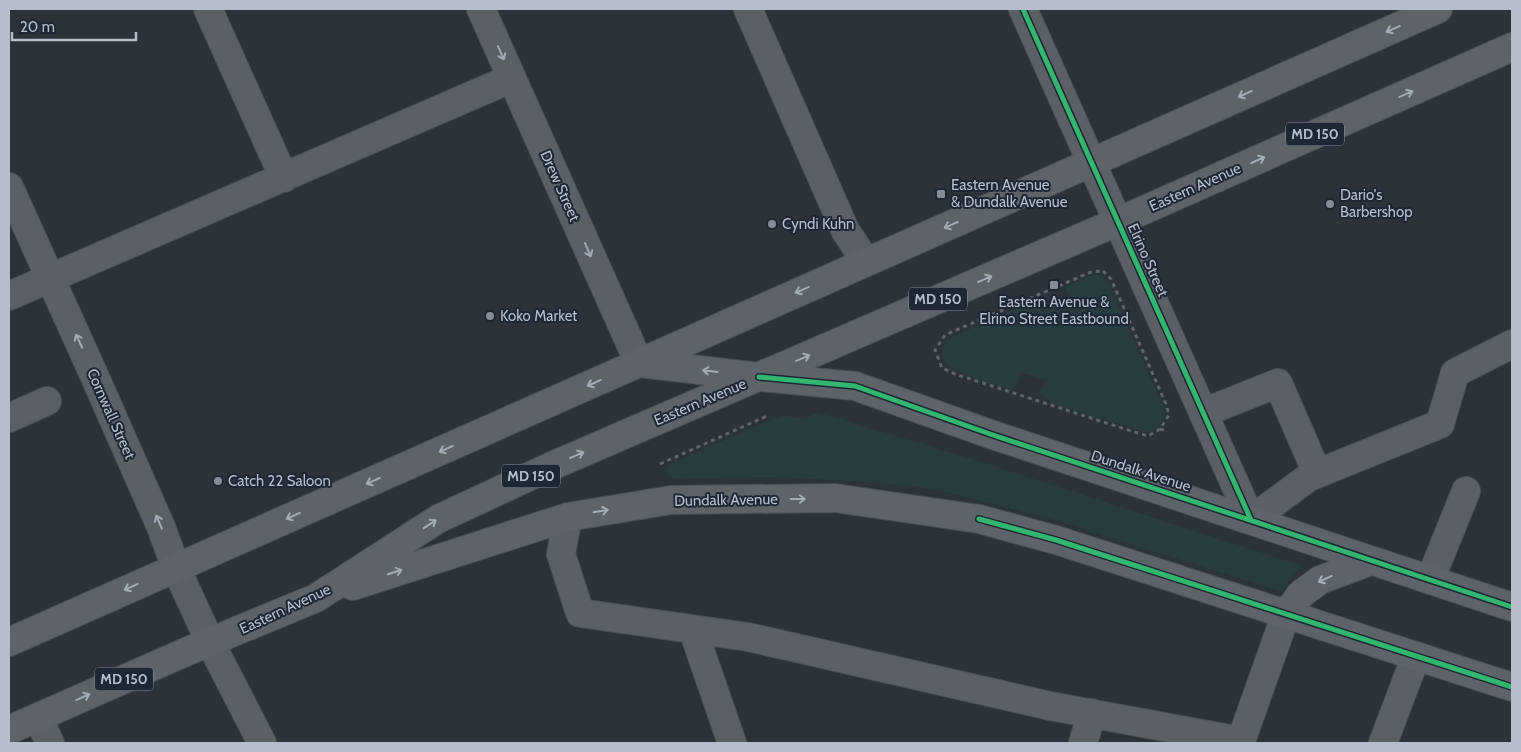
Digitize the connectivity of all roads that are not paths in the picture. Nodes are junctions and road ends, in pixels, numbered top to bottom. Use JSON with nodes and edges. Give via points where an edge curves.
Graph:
{"nodes":[{"id":1,"x":208,"y":9,"type":"edge"},
{"id":2,"x":481,"y":9,"type":"edge"},
{"id":3,"x":748,"y":9,"type":"edge"},
{"id":4,"x":1023,"y":9,"type":"edge"},
{"id":5,"x":1438,"y":9,"type":"edge"},
{"id":6,"x":1512,"y":47,"type":"edge"},
{"id":7,"x":512,"y":78,"type":"junction"},
{"id":8,"x":1091,"y":162,"type":"junction"},
{"id":9,"x":284,"y":178,"type":"junction"},
{"id":10,"x":9,"y":186,"type":"edge"},
{"id":11,"x":1117,"y":222,"type":"junction"},
{"id":12,"x":866,"y":262,"type":"junction"},
{"id":13,"x":49,"y":278,"type":"junction"},
{"id":14,"x":9,"y":296,"type":"edge"},
{"id":15,"x":1512,"y":344,"type":"edge"},
{"id":16,"x":639,"y":363,"type":"junction"},
{"id":17,"x":758,"y":377,"type":"junction"},
{"id":18,"x":47,"y":401,"type":"dead end"},
{"id":19,"x":1203,"y":413,"type":"junction"},
{"id":20,"x":9,"y":418,"type":"edge"},
{"id":21,"x":1317,"y":473,"type":"junction"},
{"id":22,"x":1466,"y":492,"type":"dead end"},
{"id":23,"x":568,"y":516,"type":"junction"},
{"id":24,"x":1251,"y":520,"type":"junction"},
{"id":25,"x":1370,"y":561,"type":"junction"},
{"id":26,"x":176,"y":568,"type":"junction"},
{"id":27,"x":1430,"y":580,"type":"junction"},
{"id":28,"x":316,"y":598,"type":"junction"},
{"id":29,"x":1512,"y":607,"type":"edge"},
{"id":30,"x":1286,"y":614,"type":"junction"},
{"id":31,"x":692,"y":630,"type":"junction"},
{"id":32,"x":9,"y":642,"type":"edge"},
{"id":33,"x":210,"y":642,"type":"junction"},
{"id":34,"x":1416,"y":656,"type":"junction"},
{"id":35,"x":1512,"y":687,"type":"edge"},
{"id":36,"x":1092,"y":713,"type":"junction"},
{"id":37,"x":38,"y":717,"type":"junction"},
{"id":38,"x":9,"y":730,"type":"edge"},
{"id":39,"x":50,"y":743,"type":"edge"},
{"id":40,"x":262,"y":743,"type":"edge"},
{"id":41,"x":732,"y":743,"type":"edge"},
{"id":42,"x":1083,"y":743,"type":"edge"},
{"id":43,"x":1384,"y":743,"type":"edge"}],
"edges":[{"from":1,"to":9,"type":"street"},
{"from":2,"to":7,"type":"street","name":"Drew Street","one_way":true},
{"from":3,"to":12,"type":"street","via":[[845,230]]},
{"from":4,"to":8,"type":"street","name":"Elrino Street"},
{"from":5,"to":8,"type":"main road","one_way":true},
{"from":11,"to":6,"type":"main road","name":"Eastern Avenue","number":"MD 150","one_way":true},
{"from":7,"to":9,"type":"street"},
{"from":7,"to":16,"type":"street","name":"Drew Street","one_way":true},
{"from":8,"to":11,"type":"street","name":"Elrino Street"},
{"from":8,"to":12,"type":"main road","one_way":true},
{"from":9,"to":13,"type":"street"},
{"from":10,"to":13,"type":"street","name":"Cornwall Street"},
{"from":17,"to":11,"type":"main road","name":"Eastern Avenue","number":"MD 150","one_way":true},
{"from":11,"to":19,"type":"street","name":"Elrino Street"},
{"from":12,"to":16,"type":"main road","one_way":true},
{"from":13,"to":14,"type":"street"},
{"from":26,"to":13,"type":"street","name":"Cornwall Street","one_way":true,"via":[[161,527]]},
{"from":15,"to":21,"type":"street","via":[[1455,373],[1440,424]]},
{"from":17,"to":16,"type":"main road","name":"Dundalk Avenue","one_way":true},
{"from":16,"to":26,"type":"main road","one_way":true},
{"from":17,"to":24,"type":"main road","name":"Dundalk Avenue","via":[[855,386]]},
{"from":28,"to":17,"type":"main road","name":"Eastern Avenue","number":"MD 150","one_way":true,"via":[[438,519]]},
{"from":18,"to":20,"type":"street"},
{"from":19,"to":21,"type":"street","via":[[1278,383]]},
{"from":19,"to":24,"type":"street","name":"Elrino Street"},
{"from":21,"to":24,"type":"street"},
{"from":22,"to":27,"type":"street"},
{"from":28,"to":23,"type":"main road","name":"Dundalk Avenue","one_way":true},
{"from":23,"to":30,"type":"main road","name":"Dundalk Avenue","one_way":true,"via":[[671,500],[836,498],[979,519],[1056,540]]},
{"from":23,"to":31,"type":"street","via":[[561,554],[580,613]]},
{"from":24,"to":25,"type":"main road","name":"Dundalk Avenue"},
{"from":25,"to":27,"type":"main road","name":"Dundalk Avenue"},
{"from":25,"to":30,"type":"main road","one_way":true,"via":[[1320,580],[1301,594]]},
{"from":26,"to":32,"type":"main road","one_way":true},
{"from":26,"to":33,"type":"street","name":"Cornwall Street"},
{"from":27,"to":29,"type":"main road","name":"Dundalk Avenue"},
{"from":28,"to":33,"type":"main road","name":"Eastern Avenue","number":"MD 150"},
{"from":30,"to":34,"type":"main road","name":"Dundalk Avenue"},
{"from":30,"to":36,"type":"street","via":[[1241,740]]},
{"from":31,"to":36,"type":"street","via":[[748,637]]},
{"from":31,"to":41,"type":"street"},
{"from":37,"to":33,"type":"main road","name":"Eastern Avenue","number":"MD 150","one_way":true},
{"from":33,"to":40,"type":"street","name":"Cornwall Street"},
{"from":34,"to":35,"type":"main road","name":"Dundalk Avenue"},
{"from":34,"to":43,"type":"street"},
{"from":36,"to":42,"type":"street"},
{"from":37,"to":38,"type":"main road","name":"Eastern Avenue","number":"MD 150"},
{"from":37,"to":39,"type":"street"}]}
